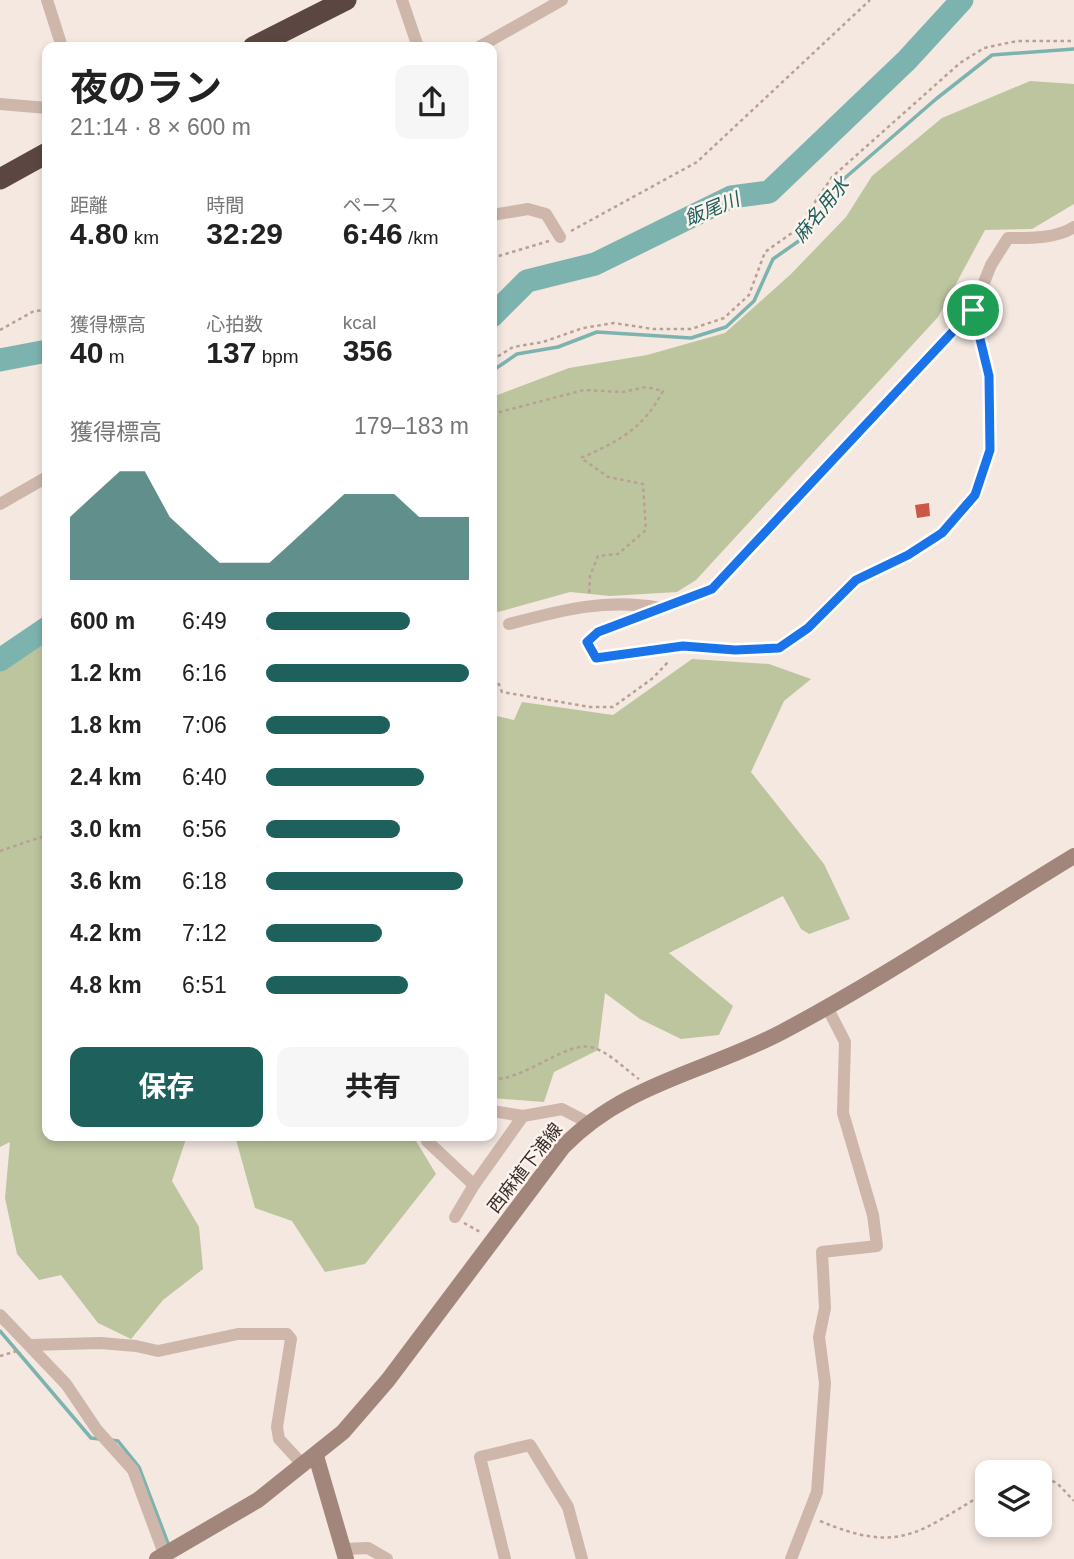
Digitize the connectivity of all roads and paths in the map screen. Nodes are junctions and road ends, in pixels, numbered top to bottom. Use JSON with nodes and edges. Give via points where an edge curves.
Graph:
{"nodes":[{"id":1,"x":47,"y":0,"type":"edge"},
{"id":2,"x":346,"y":0,"type":"edge"},
{"id":3,"x":402,"y":0,"type":"edge"},
{"id":4,"x":562,"y":0,"type":"edge"},
{"id":5,"x":870,"y":0,"type":"edge"},
{"id":6,"x":1074,"y":41,"type":"edge"},
{"id":7,"x":60,"y":42,"type":"edge"},
{"id":8,"x":263,"y":42,"type":"edge"},
{"id":9,"x":416,"y":42,"type":"edge"},
{"id":10,"x":488,"y":42,"type":"edge"},
{"id":11,"x":0,"y":104,"type":"edge"},
{"id":12,"x":42,"y":108,"type":"edge"},
{"id":13,"x":42,"y":156,"type":"edge"},
{"id":14,"x":0,"y":179,"type":"edge"},
{"id":15,"x":497,"y":214,"type":"edge"},
{"id":16,"x":1074,"y":227,"type":"edge"},
{"id":17,"x":559,"y":237,"type":"junction"},
{"id":18,"x":497,"y":256,"type":"edge"},
{"id":19,"x":42,"y":310,"type":"edge"},
{"id":20,"x":973,"y":310,"type":"junction"},
{"id":21,"x":0,"y":330,"type":"edge"},
{"id":22,"x":497,"y":357,"type":"edge"},
{"id":23,"x":497,"y":413,"type":"edge"},
{"id":24,"x":42,"y":480,"type":"edge"},
{"id":25,"x":0,"y":504,"type":"edge"},
{"id":26,"x":588,"y":606,"type":"junction"},
{"id":27,"x":662,"y":609,"type":"junction"},
{"id":28,"x":509,"y":624,"type":"dead end"},
{"id":29,"x":683,"y":646,"type":"junction"},
{"id":30,"x":497,"y":682,"type":"edge"},
{"id":31,"x":42,"y":837,"type":"edge"},
{"id":32,"x":0,"y":851,"type":"edge"},
{"id":33,"x":1074,"y":856,"type":"edge"},
{"id":34,"x":827,"y":1007,"type":"junction"},
{"id":35,"x":497,"y":1078,"type":"edge"},
{"id":36,"x":650,"y":1087,"type":"junction"},
{"id":37,"x":497,"y":1112,"type":"edge"},
{"id":38,"x":523,"y":1116,"type":"junction"},
{"id":39,"x":587,"y":1122,"type":"junction"},
{"id":40,"x":427,"y":1141,"type":"edge"},
{"id":41,"x":474,"y":1185,"type":"junction"},
{"id":42,"x":456,"y":1217,"type":"joint"},
{"id":43,"x":497,"y":1235,"type":"junction"},
{"id":44,"x":0,"y":1315,"type":"edge"},
{"id":45,"x":30,"y":1345,"type":"junction"},
{"id":46,"x":13,"y":1352,"type":"dead end"},
{"id":47,"x":0,"y":1356,"type":"edge"},
{"id":48,"x":309,"y":1460,"type":"junction"},
{"id":49,"x":1052,"y":1481,"type":"edge"},
{"id":50,"x":975,"y":1500,"type":"edge"},
{"id":51,"x":1074,"y":1501,"type":"edge"},
{"id":52,"x":810,"y":1517,"type":"junction"},
{"id":53,"x":345,"y":1554,"type":"edge"},
{"id":54,"x":166,"y":1556,"type":"edge"},
{"id":55,"x":387,"y":1559,"type":"edge"},
{"id":56,"x":505,"y":1559,"type":"edge"},
{"id":57,"x":582,"y":1559,"type":"edge"},
{"id":58,"x":791,"y":1559,"type":"edge"}],
"edges":[{"from":1,"to":7,"type":"street"},
{"from":2,"to":8,"type":"highway"},
{"from":3,"to":9,"type":"street"},
{"from":4,"to":10,"type":"street"},
{"from":5,"to":17,"type":"path","via":[[697,162]]},
{"from":6,"to":22,"type":"path","via":[[1017,41],[984,48],[960,63],[832,177],[796,230],[765,252],[749,295],[724,318],[691,329],[614,323],[583,328],[513,348]]},
{"from":11,"to":12,"type":"street"},
{"from":13,"to":14,"type":"highway"},
{"from":15,"to":17,"type":"street","via":[[528,209],[546,214]]},
{"from":16,"to":20,"type":"street","via":[[1034,238],[1008,238]]},
{"from":17,"to":18,"type":"path"},
{"from":19,"to":21,"type":"path"},
{"from":20,"to":27,"type":"street","via":[[712,589]]},
{"from":20,"to":29,"type":"street","via":[[989,376],[990,450],[975,495],[957,517],[908,555],[856,580],[808,628],[779,648]]},
{"from":23,"to":26,"type":"path","via":[[584,390],[623,392],[646,387],[663,391],[652,412],[623,439],[581,458],[608,477],[643,484],[646,502],[646,530],[618,554],[598,556],[590,576]]},
{"from":24,"to":25,"type":"street"},
{"from":26,"to":27,"type":"street","via":[[627,602]]},
{"from":26,"to":28,"type":"street"},
{"from":27,"to":29,"type":"street","via":[[598,632],[587,642],[596,658]]},
{"from":29,"to":30,"type":"path","via":[[653,678],[613,707],[530,698],[502,692]]},
{"from":31,"to":32,"type":"path"},
{"from":33,"to":34,"type":"main road","name":"西麻植下浦線"},
{"from":34,"to":36,"type":"main road","name":"西麻植下浦線","via":[[760,1043]]},
{"from":34,"to":52,"type":"street","via":[[845,1042],[843,1113],[873,1215],[877,1246],[822,1252],[825,1308],[818,1337],[824,1383],[817,1492]]},
{"from":35,"to":36,"type":"path","via":[[527,1072],[579,1046],[595,1048]]},
{"from":36,"to":39,"type":"main road","name":"西麻植下浦線"},
{"from":37,"to":38,"type":"street"},
{"from":38,"to":39,"type":"street","via":[[562,1109]]},
{"from":38,"to":41,"type":"street"},
{"from":39,"to":43,"type":"main road","name":"西麻植下浦線"},
{"from":40,"to":41,"type":"street"},
{"from":41,"to":42,"type":"street"},
{"from":42,"to":43,"type":"path","via":[[477,1233]]},
{"from":43,"to":48,"type":"main road","name":"西麻植下浦線","via":[[367,1406]]},
{"from":44,"to":45,"type":"street"},
{"from":45,"to":48,"type":"street","via":[[100,1343],[158,1351],[238,1334],[287,1334],[291,1339],[279,1439]]},
{"from":45,"to":54,"type":"street","via":[[133,1470]]},
{"from":46,"to":47,"type":"path"},
{"from":48,"to":53,"type":"main road"},
{"from":48,"to":54,"type":"main road","name":"西麻植下浦線","via":[[258,1500]]},
{"from":49,"to":51,"type":"path"},
{"from":50,"to":52,"type":"path","via":[[928,1529],[888,1539],[845,1531]]},
{"from":52,"to":58,"type":"street"},
{"from":53,"to":55,"type":"street","via":[[368,1548]]},
{"from":56,"to":57,"type":"street","via":[[480,1457],[530,1445],[568,1507]]}]}
